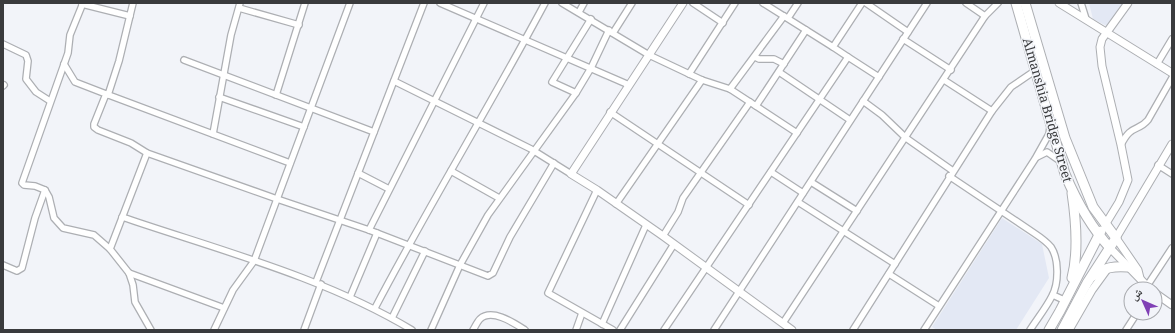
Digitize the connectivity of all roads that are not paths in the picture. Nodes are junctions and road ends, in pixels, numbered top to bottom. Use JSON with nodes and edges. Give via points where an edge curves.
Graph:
{"nodes":[{"id":1,"x":133,"y":3,"type":"edge"},
{"id":2,"x":305,"y":3,"type":"edge"},
{"id":3,"x":350,"y":3,"type":"edge"},
{"id":4,"x":424,"y":3,"type":"edge"},
{"id":5,"x":440,"y":3,"type":"edge"},
{"id":6,"x":484,"y":3,"type":"edge"},
{"id":7,"x":545,"y":3,"type":"edge"},
{"id":8,"x":562,"y":3,"type":"edge"},
{"id":9,"x":584,"y":3,"type":"edge"},
{"id":10,"x":632,"y":3,"type":"edge"},
{"id":11,"x":684,"y":3,"type":"edge"},
{"id":12,"x":693,"y":3,"type":"edge"},
{"id":13,"x":734,"y":3,"type":"edge"},
{"id":14,"x":763,"y":3,"type":"edge"},
{"id":15,"x":798,"y":3,"type":"edge"},
{"id":16,"x":862,"y":3,"type":"edge"},
{"id":17,"x":866,"y":3,"type":"edge"},
{"id":18,"x":927,"y":3,"type":"edge"},
{"id":19,"x":966,"y":3,"type":"edge"},
{"id":20,"x":998,"y":3,"type":"edge"},
{"id":21,"x":1016,"y":3,"type":"edge"},
{"id":22,"x":1025,"y":3,"type":"edge"},
{"id":23,"x":1059,"y":3,"type":"edge"},
{"id":24,"x":1081,"y":3,"type":"edge"},
{"id":25,"x":1128,"y":3,"type":"edge"},
{"id":26,"x":82,"y":4,"type":"edge"},
{"id":27,"x":240,"y":6,"type":"edge"},
{"id":28,"x":579,"y":12,"type":"junction"},
{"id":29,"x":130,"y":16,"type":"junction"},
{"id":30,"x":985,"y":16,"type":"junction"},
{"id":31,"x":786,"y":17,"type":"junction"},
{"id":32,"x":476,"y":18,"type":"junction"},
{"id":33,"x":591,"y":19,"type":"junction"},
{"id":34,"x":1086,"y":19,"type":"junction"},
{"id":35,"x":723,"y":23,"type":"junction"},
{"id":36,"x":299,"y":25,"type":"junction"},
{"id":37,"x":806,"y":30,"type":"junction"},
{"id":38,"x":611,"y":32,"type":"junction"},
{"id":39,"x":908,"y":32,"type":"junction"},
{"id":40,"x":1107,"y":33,"type":"junction"},
{"id":41,"x":903,"y":39,"type":"junction"},
{"id":42,"x":1172,"y":39,"type":"edge"},
{"id":43,"x":525,"y":40,"type":"junction"},
{"id":44,"x":3,"y":44,"type":"edge"},
{"id":45,"x":833,"y":47,"type":"junction"},
{"id":46,"x":649,"y":55,"type":"junction"},
{"id":47,"x":755,"y":56,"type":"junction"},
{"id":48,"x":848,"y":57,"type":"junction"},
{"id":49,"x":568,"y":58,"type":"junction"},
{"id":50,"x":184,"y":60,"type":"dead end"},
{"id":51,"x":64,"y":64,"type":"junction"},
{"id":52,"x":784,"y":64,"type":"junction"},
{"id":53,"x":1157,"y":64,"type":"junction"},
{"id":54,"x":591,"y":68,"type":"junction"},
{"id":55,"x":951,"y":70,"type":"junction"},
{"id":56,"x":1036,"y":70,"type":"junction"},
{"id":57,"x":779,"y":72,"type":"junction"},
{"id":58,"x":1172,"y":73,"type":"edge"},
{"id":59,"x":689,"y":74,"type":"junction"},
{"id":60,"x":223,"y":75,"type":"junction"},
{"id":61,"x":879,"y":77,"type":"junction"},
{"id":62,"x":1172,"y":78,"type":"edge"},
{"id":63,"x":702,"y":80,"type":"junction"},
{"id":64,"x":944,"y":80,"type":"junction"},
{"id":65,"x":394,"y":81,"type":"junction"},
{"id":66,"x":629,"y":85,"type":"junction"},
{"id":67,"x":730,"y":89,"type":"junction"},
{"id":68,"x":576,"y":93,"type":"junction"},
{"id":69,"x":107,"y":95,"type":"junction"},
{"id":70,"x":276,"y":95,"type":"junction"},
{"id":71,"x":219,"y":97,"type":"junction"},
{"id":72,"x":820,"y":99,"type":"junction"},
{"id":73,"x":50,"y":101,"type":"junction"},
{"id":74,"x":433,"y":101,"type":"junction"},
{"id":75,"x":863,"y":101,"type":"junction"},
{"id":76,"x":750,"y":102,"type":"junction"},
{"id":77,"x":756,"y":106,"type":"junction"},
{"id":78,"x":311,"y":107,"type":"junction"},
{"id":79,"x":992,"y":111,"type":"junction"},
{"id":80,"x":610,"y":112,"type":"junction"},
{"id":81,"x":850,"y":120,"type":"junction"},
{"id":82,"x":479,"y":122,"type":"junction"},
{"id":83,"x":1051,"y":123,"type":"junction"},
{"id":84,"x":304,"y":127,"type":"junction"},
{"id":85,"x":374,"y":132,"type":"junction"},
{"id":86,"x":797,"y":133,"type":"junction"},
{"id":87,"x":213,"y":134,"type":"junction"},
{"id":88,"x":906,"y":138,"type":"junction"},
{"id":89,"x":658,"y":144,"type":"junction"},
{"id":90,"x":1121,"y":144,"type":"junction"},
{"id":91,"x":1172,"y":144,"type":"edge"},
{"id":92,"x":535,"y":151,"type":"junction"},
{"id":93,"x":147,"y":153,"type":"junction"},
{"id":94,"x":1035,"y":158,"type":"junction"},
{"id":95,"x":1062,"y":162,"type":"junction"},
{"id":96,"x":290,"y":163,"type":"junction"},
{"id":97,"x":554,"y":164,"type":"junction"},
{"id":98,"x":1158,"y":165,"type":"junction"},
{"id":99,"x":953,"y":170,"type":"junction"},
{"id":100,"x":451,"y":171,"type":"junction"},
{"id":101,"x":701,"y":172,"type":"junction"},
{"id":102,"x":771,"y":172,"type":"junction"},
{"id":103,"x":358,"y":173,"type":"junction"},
{"id":104,"x":570,"y":174,"type":"junction"},
{"id":105,"x":1172,"y":174,"type":"edge"},
{"id":106,"x":949,"y":176,"type":"junction"},
{"id":107,"x":811,"y":182,"type":"junction"},
{"id":108,"x":1071,"y":188,"type":"junction"},
{"id":109,"x":389,"y":189,"type":"junction"},
{"id":110,"x":45,"y":190,"type":"junction"},
{"id":111,"x":597,"y":190,"type":"junction"},
{"id":112,"x":803,"y":193,"type":"junction"},
{"id":113,"x":499,"y":198,"type":"junction"},
{"id":114,"x":277,"y":199,"type":"junction"},
{"id":115,"x":798,"y":202,"type":"junction"},
{"id":116,"x":616,"y":204,"type":"junction"},
{"id":117,"x":749,"y":205,"type":"junction"},
{"id":118,"x":1001,"y":210,"type":"junction"},
{"id":119,"x":857,"y":211,"type":"junction"},
{"id":120,"x":122,"y":217,"type":"junction"},
{"id":121,"x":340,"y":220,"type":"junction"},
{"id":122,"x":646,"y":225,"type":"junction"},
{"id":123,"x":1105,"y":225,"type":"junction"},
{"id":124,"x":369,"y":230,"type":"junction"},
{"id":125,"x":843,"y":232,"type":"junction"},
{"id":126,"x":377,"y":233,"type":"junction"},
{"id":127,"x":1098,"y":235,"type":"junction"},
{"id":128,"x":663,"y":236,"type":"junction"},
{"id":129,"x":1116,"y":238,"type":"junction"},
{"id":130,"x":674,"y":244,"type":"junction"},
{"id":131,"x":408,"y":245,"type":"junction"},
{"id":132,"x":110,"y":248,"type":"junction"},
{"id":133,"x":1110,"y":248,"type":"junction"},
{"id":134,"x":1172,"y":248,"type":"edge"},
{"id":135,"x":425,"y":251,"type":"junction"},
{"id":136,"x":254,"y":262,"type":"junction"},
{"id":137,"x":894,"y":264,"type":"junction"},
{"id":138,"x":3,"y":265,"type":"edge"},
{"id":139,"x":460,"y":265,"type":"junction"},
{"id":140,"x":706,"y":267,"type":"junction"},
{"id":141,"x":1128,"y":267,"type":"junction"},
{"id":142,"x":1109,"y":268,"type":"junction"},
{"id":143,"x":129,"y":274,"type":"junction"},
{"id":144,"x":889,"y":274,"type":"junction"},
{"id":145,"x":1140,"y":278,"type":"junction"},
{"id":146,"x":1143,"y":281,"type":"edge"},
{"id":147,"x":1153,"y":281,"type":"edge"},
{"id":148,"x":318,"y":283,"type":"junction"},
{"id":149,"x":1087,"y":283,"type":"junction"},
{"id":150,"x":740,"y":291,"type":"junction"},
{"id":151,"x":1053,"y":295,"type":"junction"},
{"id":152,"x":350,"y":297,"type":"junction"},
{"id":153,"x":1067,"y":298,"type":"junction"},
{"id":154,"x":1163,"y":299,"type":"edge"},
{"id":155,"x":1172,"y":305,"type":"edge"},
{"id":156,"x":940,"y":306,"type":"junction"},
{"id":157,"x":224,"y":308,"type":"junction"},
{"id":158,"x":375,"y":308,"type":"junction"},
{"id":159,"x":582,"y":313,"type":"junction"},
{"id":160,"x":392,"y":318,"type":"junction"},
{"id":161,"x":1132,"y":321,"type":"edge"},
{"id":162,"x":783,"y":323,"type":"junction"},
{"id":163,"x":602,"y":324,"type":"junction"},
{"id":164,"x":1072,"y":329,"type":"edge"},
{"id":165,"x":150,"y":330,"type":"edge"},
{"id":166,"x":214,"y":330,"type":"edge"},
{"id":167,"x":304,"y":330,"type":"edge"},
{"id":168,"x":412,"y":330,"type":"edge"},
{"id":169,"x":431,"y":330,"type":"edge"},
{"id":170,"x":473,"y":330,"type":"edge"},
{"id":171,"x":525,"y":330,"type":"edge"},
{"id":172,"x":576,"y":330,"type":"edge"},
{"id":173,"x":613,"y":330,"type":"edge"},
{"id":174,"x":620,"y":330,"type":"edge"},
{"id":175,"x":664,"y":330,"type":"edge"},
{"id":176,"x":714,"y":330,"type":"edge"},
{"id":177,"x":792,"y":330,"type":"edge"},
{"id":178,"x":853,"y":330,"type":"edge"},
{"id":179,"x":924,"y":330,"type":"edge"},
{"id":180,"x":1030,"y":330,"type":"edge"},
{"id":181,"x":1049,"y":330,"type":"edge"},
{"id":182,"x":1062,"y":330,"type":"edge"},
{"id":183,"x":1126,"y":330,"type":"edge"}],
"edges":[{"from":1,"to":29,"type":"street"},
{"from":2,"to":36,"type":"street"},
{"from":3,"to":78,"type":"street"},
{"from":4,"to":65,"type":"street"},
{"from":5,"to":32,"type":"street"},
{"from":6,"to":32,"type":"street"},
{"from":7,"to":43,"type":"street"},
{"from":8,"to":28,"type":"street"},
{"from":9,"to":28,"type":"street"},
{"from":10,"to":38,"type":"street"},
{"from":11,"to":46,"type":"street"},
{"from":12,"to":35,"type":"street"},
{"from":13,"to":35,"type":"street"},
{"from":14,"to":31,"type":"street"},
{"from":15,"to":31,"type":"street"},
{"from":16,"to":45,"type":"street"},
{"from":17,"to":39,"type":"street"},
{"from":18,"to":39,"type":"street"},
{"from":19,"to":30,"type":"street"},
{"from":20,"to":30,"type":"street"},
{"from":21,"to":56,"type":"main road","name":"Almanshia Bridge Street"},
{"from":22,"to":123,"type":"main road","name":"Almanshia Bridge Street","via":[[1065,138],[1090,200]]},
{"from":23,"to":34,"type":"street"},
{"from":24,"to":34,"type":"street"},
{"from":25,"to":40,"type":"street"},
{"from":26,"to":29,"type":"street"},
{"from":26,"to":51,"type":"street","via":[[70,36]]},
{"from":27,"to":36,"type":"street"},
{"from":27,"to":60,"type":"street"},
{"from":28,"to":33,"type":"street"},
{"from":29,"to":69,"type":"street"},
{"from":30,"to":55,"type":"street"},
{"from":31,"to":37,"type":"street"},
{"from":31,"to":47,"type":"street"},
{"from":32,"to":43,"type":"street"},
{"from":32,"to":74,"type":"street"},
{"from":33,"to":38,"type":"street"},
{"from":33,"to":49,"type":"street"},
{"from":34,"to":40,"type":"street"},
{"from":35,"to":59,"type":"street"},
{"from":36,"to":70,"type":"street"},
{"from":37,"to":45,"type":"street"},
{"from":37,"to":52,"type":"street"},
{"from":38,"to":46,"type":"street"},
{"from":38,"to":54,"type":"street"},
{"from":39,"to":41,"type":"street"},
{"from":40,"to":53,"type":"street"},
{"from":40,"to":90,"type":"street","via":[[1102,39],[1100,54]]},
{"from":41,"to":55,"type":"street"},
{"from":41,"to":61,"type":"street"},
{"from":42,"to":53,"type":"street"},
{"from":43,"to":49,"type":"street"},
{"from":43,"to":82,"type":"street"},
{"from":44,"to":73,"type":"street","via":[[26,55],[26,79],[36,92]]},
{"from":45,"to":48,"type":"street"},
{"from":46,"to":59,"type":"street"},
{"from":46,"to":66,"type":"street"},
{"from":47,"to":52,"type":"street","via":[[759,60],[774,59]]},
{"from":47,"to":67,"type":"street"},
{"from":48,"to":61,"type":"street"},
{"from":48,"to":72,"type":"street"},
{"from":49,"to":54,"type":"street"},
{"from":49,"to":68,"type":"street","via":[[552,82]]},
{"from":50,"to":60,"type":"street"},
{"from":51,"to":69,"type":"street","via":[[75,82]]},
{"from":51,"to":73,"type":"street"},
{"from":52,"to":57,"type":"street"},
{"from":53,"to":58,"type":"street"},
{"from":54,"to":66,"type":"street"},
{"from":54,"to":68,"type":"street"},
{"from":55,"to":64,"type":"street"},
{"from":56,"to":79,"type":"street","via":[[1011,87]]},
{"from":56,"to":83,"type":"main road","name":"Almanshia Bridge Street"},
{"from":57,"to":72,"type":"street"},
{"from":57,"to":77,"type":"street"},
{"from":59,"to":63,"type":"street"},
{"from":60,"to":70,"type":"street"},
{"from":60,"to":71,"type":"street"},
{"from":61,"to":75,"type":"street"},
{"from":62,"to":90,"type":"street","via":[[1145,124],[1131,130]]},
{"from":63,"to":67,"type":"street"},
{"from":63,"to":89,"type":"street"},
{"from":64,"to":79,"type":"street"},
{"from":64,"to":88,"type":"street"},
{"from":65,"to":74,"type":"street"},
{"from":65,"to":85,"type":"street"},
{"from":66,"to":80,"type":"street"},
{"from":67,"to":76,"type":"street"},
{"from":68,"to":92,"type":"street"},
{"from":69,"to":87,"type":"street"},
{"from":69,"to":93,"type":"street","via":[[94,127]]},
{"from":70,"to":78,"type":"street"},
{"from":71,"to":84,"type":"street"},
{"from":71,"to":87,"type":"street"},
{"from":72,"to":81,"type":"street"},
{"from":72,"to":86,"type":"street"},
{"from":73,"to":110,"type":"street","via":[[22,181],[24,185]]},
{"from":74,"to":82,"type":"street"},
{"from":74,"to":109,"type":"street"},
{"from":75,"to":81,"type":"street"},
{"from":75,"to":88,"type":"street"},
{"from":76,"to":77,"type":"street"},
{"from":76,"to":101,"type":"street"},
{"from":77,"to":86,"type":"street"},
{"from":78,"to":84,"type":"street"},
{"from":78,"to":85,"type":"street"},
{"from":79,"to":99,"type":"street"},
{"from":80,"to":89,"type":"street"},
{"from":80,"to":104,"type":"street"},
{"from":81,"to":107,"type":"street"},
{"from":82,"to":92,"type":"street"},
{"from":82,"to":100,"type":"street"},
{"from":83,"to":94,"type":"street","via":[[1049,134]]},
{"from":83,"to":95,"type":"main road","name":"Almanshia Bridge Street"},
{"from":84,"to":96,"type":"street"},
{"from":85,"to":103,"type":"street"},
{"from":86,"to":102,"type":"street"},
{"from":87,"to":96,"type":"street"},
{"from":88,"to":99,"type":"street"},
{"from":88,"to":119,"type":"street"},
{"from":89,"to":101,"type":"street"},
{"from":89,"to":116,"type":"street"},
{"from":90,"to":123,"type":"street","via":[[1128,180]]},
{"from":91,"to":98,"type":"street"},
{"from":92,"to":97,"type":"street"},
{"from":92,"to":113,"type":"street"},
{"from":93,"to":114,"type":"street"},
{"from":93,"to":120,"type":"street"},
{"from":94,"to":95,"type":"street","via":[[1047,152]]},
{"from":94,"to":118,"type":"street"},
{"from":95,"to":108,"type":"main road","name":"Almanshia Bridge Street"},
{"from":96,"to":114,"type":"street"},
{"from":97,"to":104,"type":"street"},
{"from":97,"to":139,"type":"street","via":[[510,237],[492,275],[485,275]]},
{"from":98,"to":105,"type":"street"},
{"from":98,"to":129,"type":"street"},
{"from":99,"to":106,"type":"street"},
{"from":100,"to":113,"type":"street"},
{"from":100,"to":131,"type":"street"},
{"from":101,"to":117,"type":"street"},
{"from":101,"to":128,"type":"street"},
{"from":102,"to":112,"type":"street"},
{"from":102,"to":117,"type":"street"},
{"from":103,"to":109,"type":"street"},
{"from":103,"to":121,"type":"street"},
{"from":104,"to":111,"type":"street"},
{"from":106,"to":118,"type":"street"},
{"from":106,"to":137,"type":"street"},
{"from":107,"to":112,"type":"street"},
{"from":107,"to":119,"type":"street"},
{"from":108,"to":127,"type":"main road","name":"Almanshia Bridge Street"},
{"from":108,"to":153,"type":"main road","via":[[1076,227],[1074,270]]},
{"from":109,"to":124,"type":"street"},
{"from":110,"to":132,"type":"street","via":[[58,224],[69,231],[94,234]]},
{"from":110,"to":138,"type":"street","via":[[22,268],[17,271]]},
{"from":111,"to":116,"type":"street"},
{"from":111,"to":159,"type":"street","via":[[548,293]]},
{"from":112,"to":115,"type":"street"},
{"from":113,"to":139,"type":"street"},
{"from":114,"to":121,"type":"street"},
{"from":114,"to":136,"type":"street"},
{"from":115,"to":125,"type":"street"},
{"from":115,"to":150,"type":"street"},
{"from":116,"to":122,"type":"street"},
{"from":117,"to":140,"type":"street"},
{"from":118,"to":151,"type":"street","via":[[1045,240],[1052,248],[1057,271]]},
{"from":118,"to":156,"type":"street"},
{"from":119,"to":125,"type":"street"},
{"from":120,"to":132,"type":"street"},
{"from":120,"to":136,"type":"street"},
{"from":121,"to":124,"type":"street"},
{"from":121,"to":148,"type":"street"},
{"from":122,"to":128,"type":"street"},
{"from":122,"to":163,"type":"street"},
{"from":123,"to":127,"type":"main road"},
{"from":123,"to":129,"type":"main road","name":"Almanshia Bridge Street"},
{"from":124,"to":126,"type":"street"},
{"from":125,"to":137,"type":"street"},
{"from":125,"to":162,"type":"street"},
{"from":126,"to":131,"type":"street"},
{"from":126,"to":152,"type":"street"},
{"from":127,"to":133,"type":"main road","name":"Almanshia Bridge Street"},
{"from":127,"to":153,"type":"main road"},
{"from":128,"to":130,"type":"street"},
{"from":129,"to":133,"type":"main road"},
{"from":129,"to":145,"type":"street","via":[[1138,270]]},
{"from":130,"to":140,"type":"street"},
{"from":130,"to":174,"type":"street"},
{"from":131,"to":135,"type":"street"},
{"from":131,"to":158,"type":"street"},
{"from":132,"to":143,"type":"street"},
{"from":133,"to":141,"type":"street"},
{"from":133,"to":149,"type":"main road"},
{"from":134,"to":147,"type":"street"},
{"from":135,"to":139,"type":"street"},
{"from":135,"to":160,"type":"street"},
{"from":136,"to":148,"type":"street"},
{"from":136,"to":157,"type":"street","via":[[233,290]]},
{"from":137,"to":144,"type":"street"},
{"from":139,"to":169,"type":"street"},
{"from":140,"to":150,"type":"street"},
{"from":140,"to":175,"type":"street"},
{"from":141,"to":142,"type":"main road"},
{"from":141,"to":145,"type":"street"},
{"from":142,"to":149,"type":"main road","via":[[1100,271]]},
{"from":142,"to":164,"type":"street","via":[[1092,290]]},
{"from":143,"to":157,"type":"street"},
{"from":143,"to":165,"type":"street","via":[[135,302]]},
{"from":144,"to":156,"type":"street"},
{"from":144,"to":178,"type":"street"},
{"from":145,"to":146,"type":"street"},
{"from":148,"to":152,"type":"street"},
{"from":148,"to":167,"type":"street"},
{"from":149,"to":182,"type":"main road"},
{"from":150,"to":162,"type":"street"},
{"from":150,"to":176,"type":"street"},
{"from":151,"to":153,"type":"street"},
{"from":151,"to":180,"type":"street"},
{"from":152,"to":158,"type":"street"},
{"from":153,"to":181,"type":"main road"},
{"from":154,"to":155,"type":"street"},
{"from":156,"to":179,"type":"street"},
{"from":157,"to":166,"type":"street"},
{"from":158,"to":160,"type":"street"},
{"from":159,"to":163,"type":"street"},
{"from":159,"to":172,"type":"street"},
{"from":160,"to":168,"type":"street"},
{"from":161,"to":183,"type":"street"},
{"from":162,"to":177,"type":"street"},
{"from":163,"to":173,"type":"street"},
{"from":170,"to":171,"type":"street","via":[[480,320],[492,316],[504,318]]}]}
